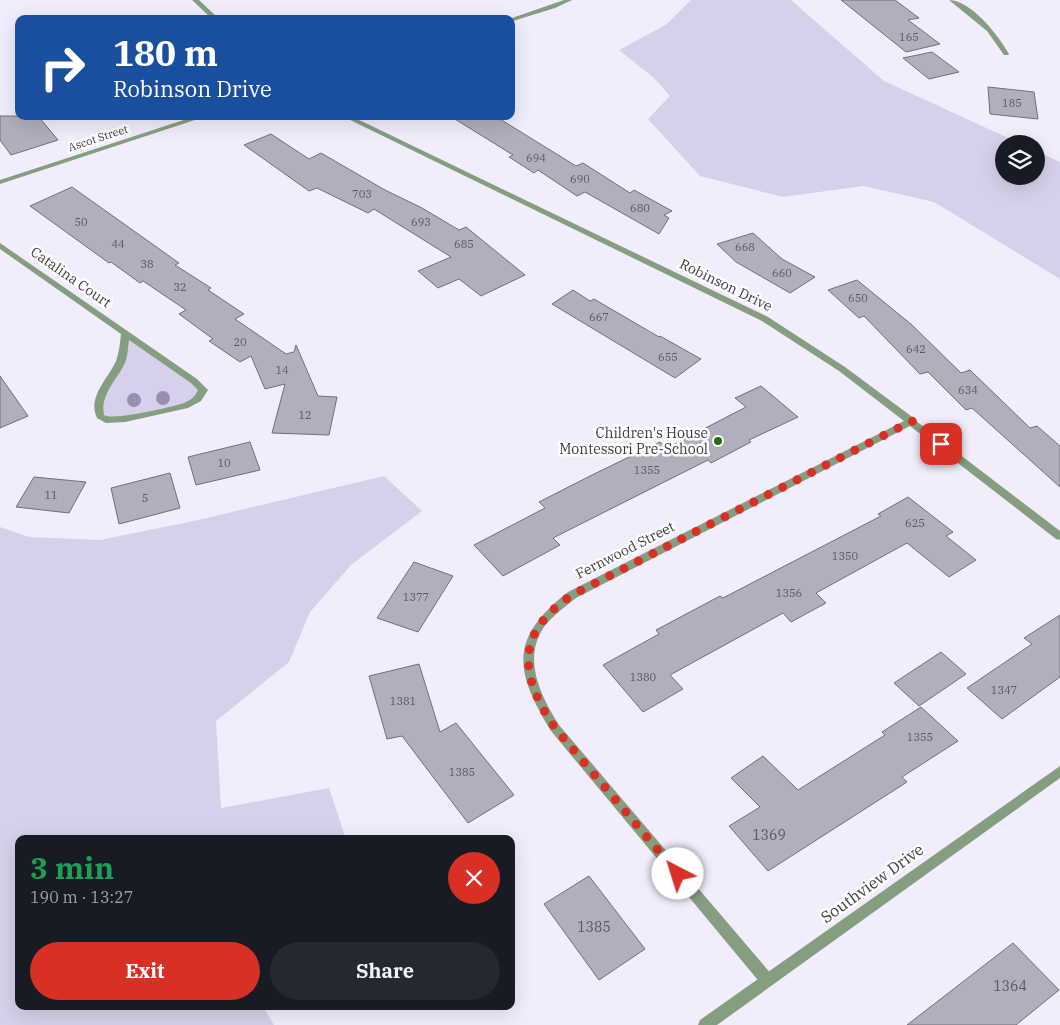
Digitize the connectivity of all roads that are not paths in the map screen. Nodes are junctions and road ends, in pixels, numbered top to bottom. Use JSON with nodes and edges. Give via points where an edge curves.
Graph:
{"nodes":[{"id":1,"x":195,"y":0,"type":"edge"},
{"id":2,"x":568,"y":0,"type":"edge"},
{"id":3,"x":952,"y":0,"type":"edge"},
{"id":4,"x":212,"y":15,"type":"edge"},
{"id":5,"x":515,"y":19,"type":"edge"},
{"id":6,"x":1006,"y":54,"type":"dead end"},
{"id":7,"x":192,"y":120,"type":"edge"},
{"id":8,"x":353,"y":120,"type":"edge"},
{"id":9,"x":0,"y":182,"type":"edge"},
{"id":10,"x":0,"y":245,"type":"edge"},
{"id":11,"x":126,"y":333,"type":"junction"},
{"id":12,"x":912,"y":421,"type":"junction"},
{"id":13,"x":1060,"y":536,"type":"edge"},
{"id":14,"x":1060,"y":771,"type":"edge"},
{"id":15,"x":767,"y":980,"type":"junction"},
{"id":16,"x":705,"y":1025,"type":"edge"}],
"edges":[{"from":1,"to":4,"type":"street"},
{"from":2,"to":5,"type":"street"},
{"from":3,"to":6,"type":"street","via":[[996,34]]},
{"from":7,"to":9,"type":"street","name":"Ascot Street"},
{"from":8,"to":12,"type":"street","name":"Robinson Drive","via":[[765,318],[820,353]]},
{"from":10,"to":11,"type":"street","name":"Catalina Court"},
{"from":11,"to":11,"type":"street","name":"Catalina Court","via":[[194,380],[203,390],[198,399],[188,405],[125,419],[106,420],[100,416],[101,395],[121,360]]},
{"from":12,"to":13,"type":"street","name":"Robinson Drive"},
{"from":12,"to":15,"type":"street","name":"Fernwood Street","via":[[572,595],[544,618],[529,648],[530,678],[542,709],[555,728]]},
{"from":14,"to":15,"type":"street","name":"Southview Drive"},
{"from":15,"to":16,"type":"street","name":"Southview Drive"}]}
